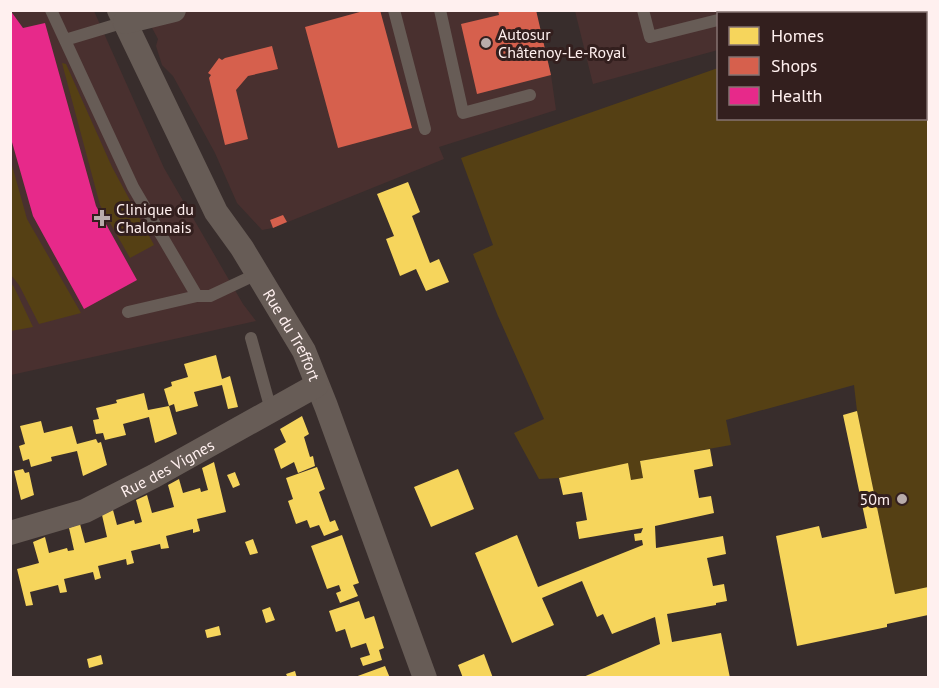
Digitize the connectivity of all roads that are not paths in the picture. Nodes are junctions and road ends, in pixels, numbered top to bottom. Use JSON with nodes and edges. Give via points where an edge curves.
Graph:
{"nodes":[{"id":1,"x":51,"y":10,"type":"edge"},
{"id":2,"x":174,"y":10,"type":"edge"},
{"id":3,"x":394,"y":10,"type":"edge"},
{"id":4,"x":440,"y":10,"type":"edge"},
{"id":5,"x":643,"y":10,"type":"edge"},
{"id":6,"x":122,"y":16,"type":"edge"},
{"id":7,"x":717,"y":20,"type":"edge"},
{"id":8,"x":65,"y":40,"type":"junction"},
{"id":9,"x":530,"y":95,"type":"dead end"},
{"id":10,"x":425,"y":129,"type":"dead end"},
{"id":11,"x":257,"y":274,"type":"junction"},
{"id":12,"x":197,"y":296,"type":"junction"},
{"id":13,"x":128,"y":312,"type":"dead end"},
{"id":14,"x":251,"y":338,"type":"dead end"},
{"id":15,"x":317,"y":385,"type":"junction"},
{"id":16,"x":272,"y":410,"type":"junction"},
{"id":17,"x":10,"y":533,"type":"edge"},
{"id":18,"x":425,"y":678,"type":"edge"}],
"edges":[{"from":1,"to":8,"type":"lane"},
{"from":2,"to":6,"type":"street"},
{"from":3,"to":10,"type":"lane"},
{"from":4,"to":9,"type":"lane","via":[[463,113]]},
{"from":5,"to":7,"type":"lane","via":[[650,37]]},
{"from":6,"to":8,"type":"lane"},
{"from":6,"to":11,"type":"street","name":"Rue du Treffort","via":[[216,212]]},
{"from":8,"to":12,"type":"lane","via":[[133,187]]},
{"from":11,"to":12,"type":"lane","via":[[210,296]]},
{"from":11,"to":15,"type":"street","name":"Rue du Treffort","via":[[304,351]]},
{"from":12,"to":13,"type":"lane"},
{"from":14,"to":16,"type":"lane"},
{"from":15,"to":16,"type":"street","name":"Rue des Vignes"},
{"from":15,"to":18,"type":"street","name":"Rue du Treffort"},
{"from":16,"to":17,"type":"street","name":"Rue des Vignes","via":[[85,512]]}]}
